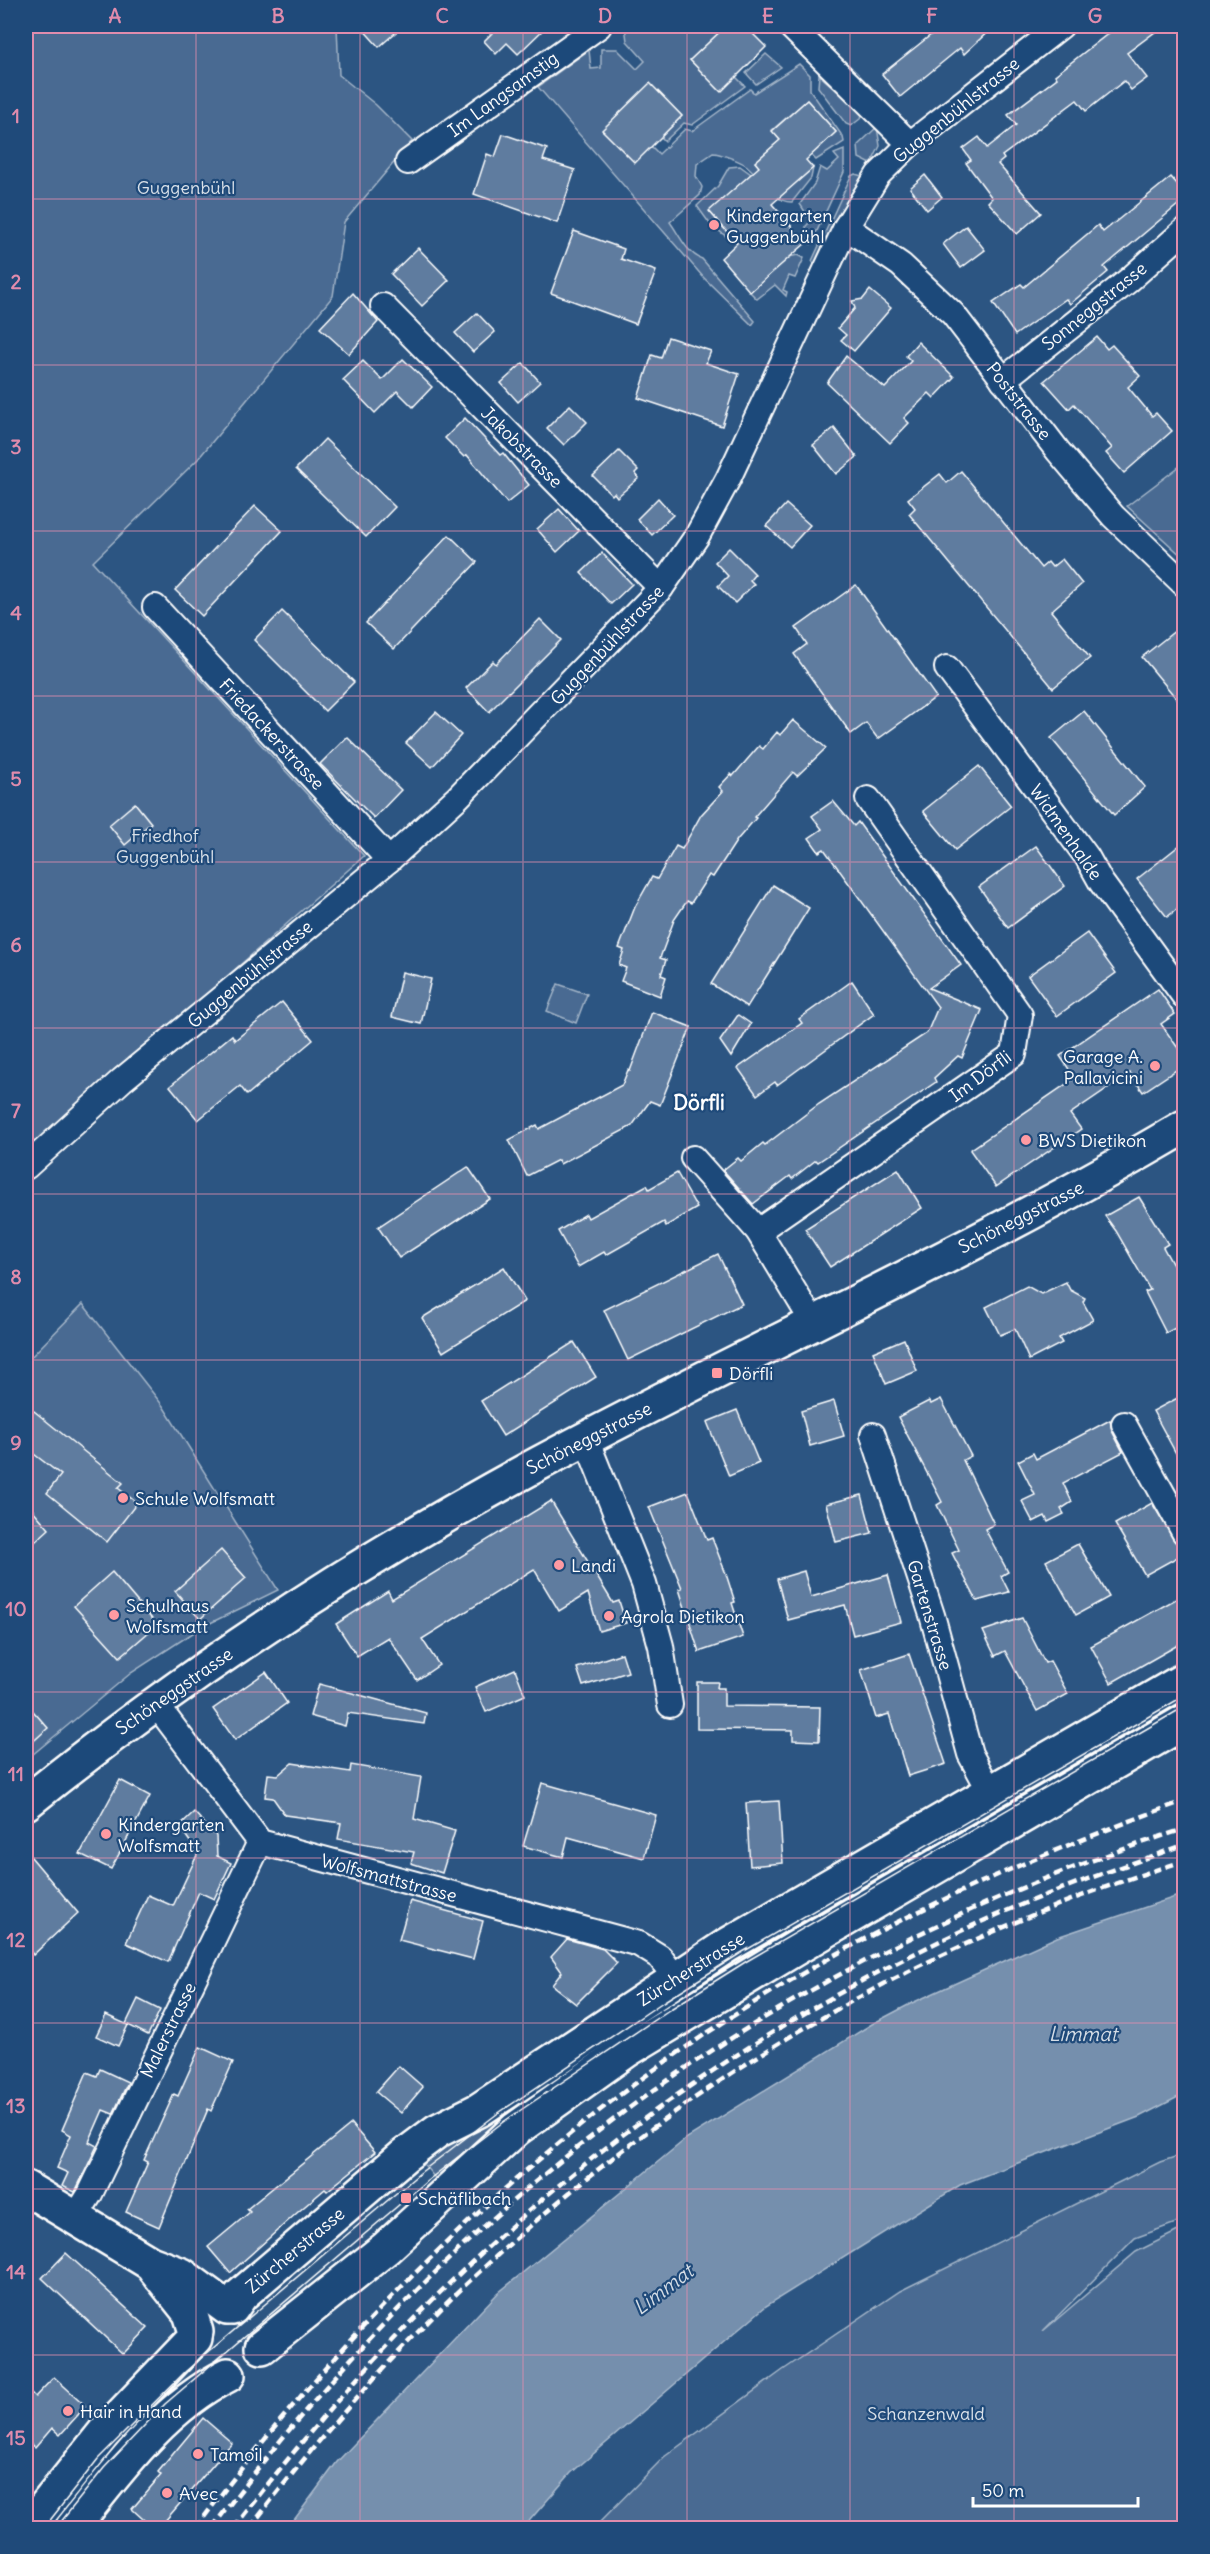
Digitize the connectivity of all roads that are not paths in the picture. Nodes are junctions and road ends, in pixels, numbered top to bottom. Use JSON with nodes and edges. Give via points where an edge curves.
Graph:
{"nodes":[{"id":1,"x":599,"y":26,"type":"edge"},
{"id":2,"x":790,"y":26,"type":"edge"},
{"id":3,"x":1061,"y":26,"type":"edge"},
{"id":4,"x":910,"y":144,"type":"junction"},
{"id":5,"x":408,"y":162,"type":"dead end"},
{"id":6,"x":846,"y":227,"type":"junction"},
{"id":7,"x":1185,"y":231,"type":"edge"},
{"id":8,"x":383,"y":306,"type":"dead end"},
{"id":9,"x":1003,"y":380,"type":"junction"},
{"id":10,"x":1185,"y":584,"type":"edge"},
{"id":11,"x":661,"y":588,"type":"junction"},
{"id":12,"x":155,"y":607,"type":"dead end"},
{"id":13,"x":946,"y":668,"type":"dead end"},
{"id":14,"x":868,"y":799,"type":"dead end"},
{"id":15,"x":389,"y":860,"type":"junction"},
{"id":16,"x":1185,"y":996,"type":"edge"},
{"id":17,"x":1185,"y":1126,"type":"edge"},
{"id":18,"x":693,"y":1158,"type":"dead end"},
{"id":19,"x":26,"y":1167,"type":"edge"},
{"id":20,"x":758,"y":1231,"type":"junction"},
{"id":21,"x":814,"y":1324,"type":"junction"},
{"id":22,"x":1124,"y":1424,"type":"dead end"},
{"id":23,"x":873,"y":1435,"type":"dead end"},
{"id":24,"x":586,"y":1439,"type":"junction"},
{"id":25,"x":1185,"y":1532,"type":"edge"},
{"id":26,"x":1185,"y":1680,"type":"edge"},
{"id":27,"x":155,"y":1703,"type":"junction"},
{"id":28,"x":670,"y":1705,"type":"dead end"},
{"id":29,"x":1185,"y":1722,"type":"edge"},
{"id":30,"x":991,"y":1793,"type":"junction"},
{"id":31,"x":26,"y":1803,"type":"edge"},
{"id":32,"x":260,"y":1842,"type":"junction"},
{"id":33,"x":675,"y":1978,"type":"junction"},
{"id":34,"x":26,"y":2188,"type":"edge"},
{"id":35,"x":75,"y":2218,"type":"junction"},
{"id":36,"x":150,"y":2263,"type":"junction"},
{"id":37,"x":230,"y":2308,"type":"junction"},
{"id":38,"x":196,"y":2335,"type":"junction"},
{"id":39,"x":262,"y":2347,"type":"junction"},
{"id":40,"x":228,"y":2375,"type":"junction"},
{"id":41,"x":28,"y":2529,"type":"edge"},
{"id":42,"x":72,"y":2529,"type":"edge"}],
"edges":[{"from":1,"to":5,"type":"street","name":"Im Langsamstig"},
{"from":2,"to":4,"type":"street"},
{"from":3,"to":4,"type":"street","name":"Guggenbühlstrasse"},
{"from":4,"to":6,"type":"street","name":"Guggenbühlstrasse","via":[[878,175]]},
{"from":6,"to":9,"type":"street","name":"Poststrasse","via":[[901,265],[953,314]]},
{"from":6,"to":11,"type":"street","name":"Guggenbühlstrasse","via":[[728,479],[697,536]]},
{"from":7,"to":9,"type":"street","name":"Sonneggstrasse"},
{"from":8,"to":11,"type":"street","name":"Jakobstrasse"},
{"from":9,"to":10,"type":"street","name":"Poststrasse","via":[[1113,516]]},
{"from":11,"to":15,"type":"street","name":"Guggenbühlstrasse","via":[[458,797]]},
{"from":12,"to":15,"type":"street","name":"Friedackerstrasse"},
{"from":13,"to":16,"type":"street","name":"Widmenhalde"},
{"from":14,"to":20,"type":"street","name":"Im Dörfli","via":[[1020,1015],[1014,1054]]},
{"from":15,"to":19,"type":"street","name":"Guggenbühlstrasse","via":[[122,1080]]},
{"from":17,"to":21,"type":"main road","name":"Schöneggstrasse","via":[[1097,1178]]},
{"from":18,"to":20,"type":"street"},
{"from":20,"to":21,"type":"street"},
{"from":21,"to":24,"type":"main road","name":"Schöneggstrasse"},
{"from":22,"to":25,"type":"street"},
{"from":23,"to":30,"type":"street","name":"Gartenstrasse","via":[[932,1615],[970,1754]]},
{"from":24,"to":27,"type":"main road","name":"Schöneggstrasse","via":[[432,1523],[315,1594]]},
{"from":24,"to":28,"type":"street","via":[[644,1584],[661,1646]]},
{"from":26,"to":30,"type":"main road","name":"Zürcherstrasse"},
{"from":27,"to":31,"type":"main road","name":"Schöneggstrasse"},
{"from":27,"to":32,"type":"street"},
{"from":29,"to":39,"type":"main road","name":"Zürcherstrasse","via":[[796,1947],[627,2050],[516,2129],[386,2248]]},
{"from":30,"to":33,"type":"main road","name":"Zürcherstrasse"},
{"from":32,"to":33,"type":"street","name":"Wolfsmattstrasse","via":[[639,1944],[660,1958]]},
{"from":32,"to":35,"type":"street","name":"Malerstrasse"},
{"from":33,"to":37,"type":"main road","name":"Zürcherstrasse","via":[[479,2110],[437,2131]]},
{"from":34,"to":35,"type":"main road"},
{"from":35,"to":36,"type":"main road"},
{"from":36,"to":37,"type":"main road","via":[[182,2275]]},
{"from":36,"to":38,"type":"main road","via":[[190,2313]]},
{"from":37,"to":38,"type":"main road","name":"Zürcherstrasse","via":[[208,2315]]},
{"from":37,"to":39,"type":"main road","name":"Zürcherstrasse","via":[[245,2312],[256,2321]]},
{"from":38,"to":40,"type":"main road","via":[[198,2357],[216,2373]]},
{"from":38,"to":41,"type":"main road","name":"Zürcherstrasse","via":[[104,2433]]},
{"from":39,"to":40,"type":"main road","name":"Zürcherstrasse","via":[[250,2367]]},
{"from":40,"to":42,"type":"main road","name":"Zürcherstrasse","via":[[207,2385],[153,2432]]}]}
